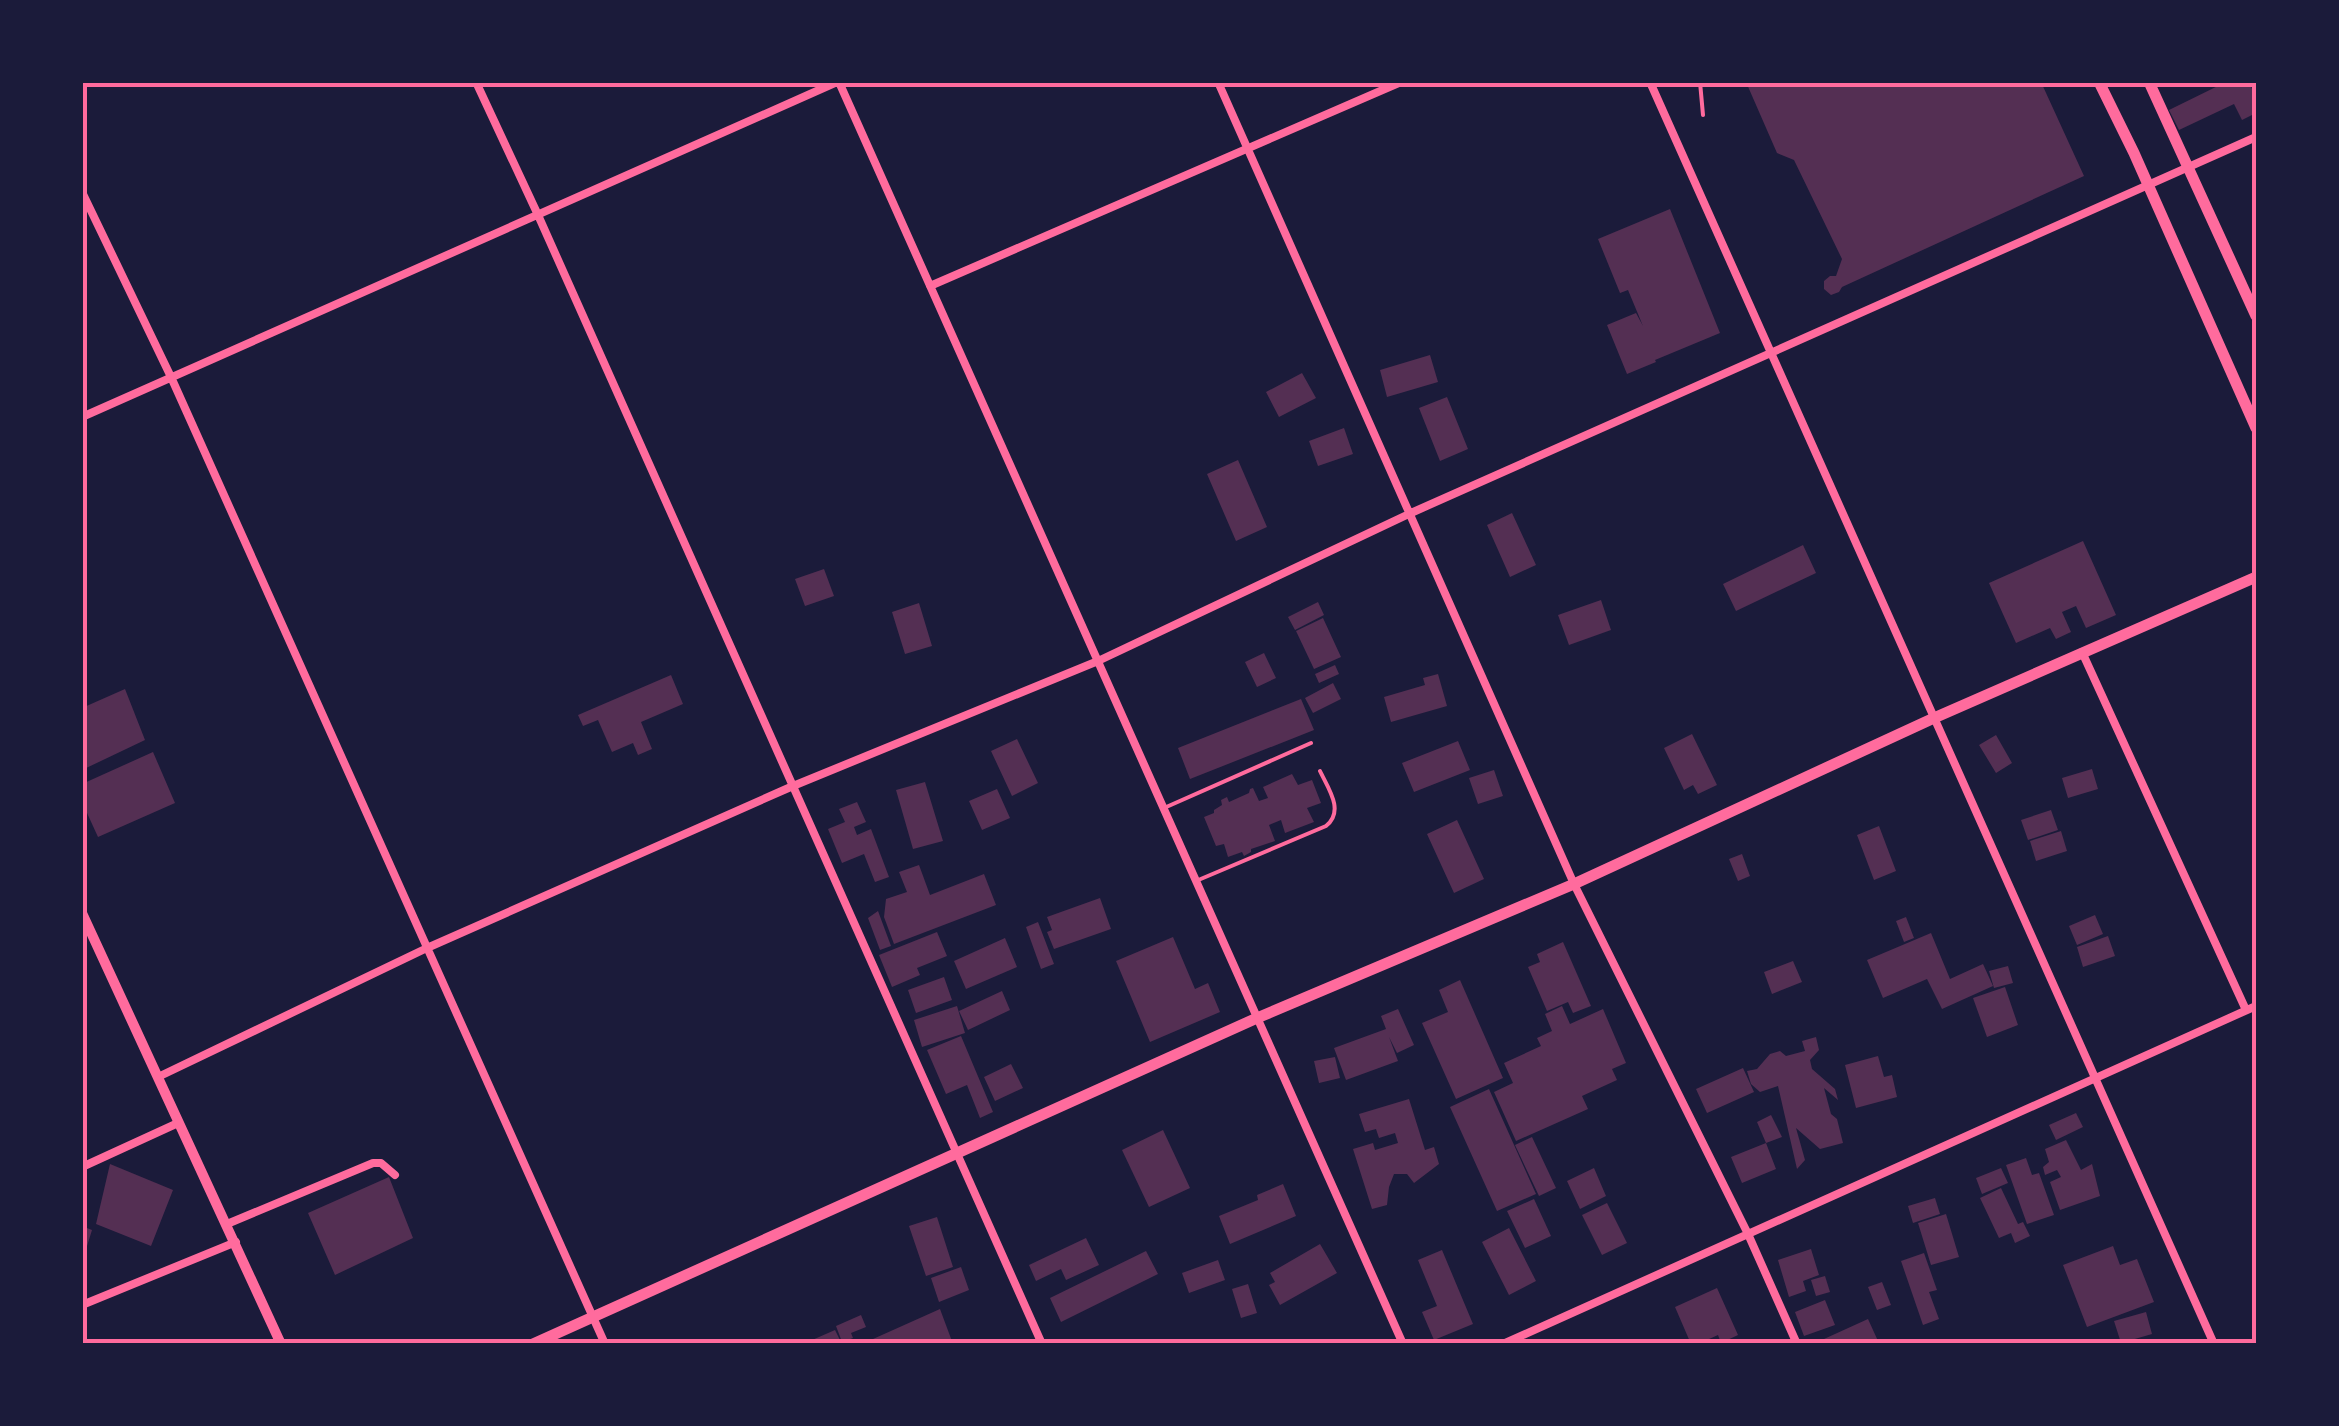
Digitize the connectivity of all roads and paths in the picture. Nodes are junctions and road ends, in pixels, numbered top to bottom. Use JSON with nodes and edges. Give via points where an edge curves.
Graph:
{"nodes":[{"id":1,"x":476,"y":82,"type":"edge"},
{"id":2,"x":838,"y":82,"type":"edge"},
{"id":3,"x":1218,"y":82,"type":"edge"},
{"id":4,"x":1402,"y":82,"type":"edge"},
{"id":5,"x":1650,"y":82,"type":"edge"},
{"id":6,"x":1700,"y":82,"type":"edge"},
{"id":7,"x":2099,"y":82,"type":"edge"},
{"id":8,"x":2149,"y":82,"type":"edge"},
{"id":9,"x":1703,"y":115,"type":"dead end"},
{"id":10,"x":2256,"y":137,"type":"edge"},
{"id":11,"x":1248,"y":148,"type":"junction"},
{"id":12,"x":2190,"y":167,"type":"junction"},
{"id":13,"x":2148,"y":185,"type":"junction"},
{"id":14,"x":82,"y":192,"type":"edge"},
{"id":15,"x":538,"y":215,"type":"junction"},
{"id":16,"x":930,"y":286,"type":"junction"},
{"id":17,"x":2256,"y":316,"type":"edge"},
{"id":18,"x":1772,"y":354,"type":"junction"},
{"id":19,"x":172,"y":377,"type":"junction"},
{"id":20,"x":82,"y":416,"type":"edge"},
{"id":21,"x":2256,"y":428,"type":"edge"},
{"id":22,"x":1411,"y":514,"type":"junction"},
{"id":23,"x":2256,"y":577,"type":"edge"},
{"id":24,"x":2082,"y":652,"type":"junction"},
{"id":25,"x":1098,"y":661,"type":"junction"},
{"id":26,"x":1934,"y":718,"type":"junction"},
{"id":27,"x":1311,"y":743,"type":"dead end"},
{"id":28,"x":1320,"y":771,"type":"dead end"},
{"id":29,"x":793,"y":786,"type":"junction"},
{"id":30,"x":1164,"y":808,"type":"junction"},
{"id":31,"x":1196,"y":881,"type":"junction"},
{"id":32,"x":1574,"y":884,"type":"junction"},
{"id":33,"x":83,"y":917,"type":"edge"},
{"id":34,"x":428,"y":948,"type":"junction"},
{"id":35,"x":2256,"y":1006,"type":"edge"},
{"id":36,"x":2246,"y":1010,"type":"junction"},
{"id":37,"x":1258,"y":1018,"type":"junction"},
{"id":38,"x":158,"y":1077,"type":"junction"},
{"id":39,"x":2095,"y":1080,"type":"junction"},
{"id":40,"x":178,"y":1122,"type":"junction"},
{"id":41,"x":956,"y":1153,"type":"junction"},
{"id":42,"x":82,"y":1167,"type":"edge"},
{"id":43,"x":396,"y":1175,"type":"dead end"},
{"id":44,"x":227,"y":1224,"type":"junction"},
{"id":45,"x":1748,"y":1234,"type":"junction"},
{"id":46,"x":236,"y":1242,"type":"junction"},
{"id":47,"x":82,"y":1305,"type":"edge"},
{"id":48,"x":592,"y":1316,"type":"junction"},
{"id":49,"x":281,"y":1344,"type":"edge"},
{"id":50,"x":533,"y":1344,"type":"edge"},
{"id":51,"x":605,"y":1344,"type":"edge"},
{"id":52,"x":1042,"y":1344,"type":"edge"},
{"id":53,"x":1403,"y":1344,"type":"edge"},
{"id":54,"x":1503,"y":1344,"type":"edge"},
{"id":55,"x":1797,"y":1344,"type":"edge"},
{"id":56,"x":2214,"y":1344,"type":"edge"}],
"edges":[{"from":1,"to":15,"type":"street"},
{"from":2,"to":15,"type":"street"},
{"from":2,"to":16,"type":"street"},
{"from":3,"to":11,"type":"street"},
{"from":4,"to":11,"type":"street"},
{"from":5,"to":18,"type":"street"},
{"from":6,"to":9,"type":"lane"},
{"from":7,"to":13,"type":"main road"},
{"from":8,"to":12,"type":"main road"},
{"from":10,"to":12,"type":"street"},
{"from":11,"to":16,"type":"street"},
{"from":11,"to":22,"type":"street"},
{"from":12,"to":13,"type":"street"},
{"from":12,"to":17,"type":"main road"},
{"from":13,"to":18,"type":"street"},
{"from":13,"to":21,"type":"main road"},
{"from":14,"to":19,"type":"street"},
{"from":15,"to":19,"type":"street"},
{"from":15,"to":29,"type":"street"},
{"from":16,"to":25,"type":"street"},
{"from":18,"to":22,"type":"street"},
{"from":18,"to":26,"type":"street"},
{"from":19,"to":20,"type":"street"},
{"from":19,"to":34,"type":"street"},
{"from":22,"to":25,"type":"street"},
{"from":22,"to":32,"type":"street"},
{"from":23,"to":24,"type":"main road"},
{"from":24,"to":26,"type":"main road"},
{"from":24,"to":36,"type":"street"},
{"from":25,"to":29,"type":"street"},
{"from":25,"to":30,"type":"street"},
{"from":26,"to":32,"type":"main road"},
{"from":26,"to":39,"type":"street"},
{"from":27,"to":30,"type":"lane"},
{"from":28,"to":31,"type":"lane","via":[[1333,799],[1333,820]]},
{"from":29,"to":34,"type":"street"},
{"from":29,"to":41,"type":"street"},
{"from":30,"to":31,"type":"street"},
{"from":31,"to":37,"type":"street"},
{"from":32,"to":37,"type":"main road"},
{"from":32,"to":45,"type":"street"},
{"from":33,"to":38,"type":"street"},
{"from":34,"to":38,"type":"street"},
{"from":34,"to":48,"type":"street"},
{"from":35,"to":36,"type":"street"},
{"from":36,"to":39,"type":"street"},
{"from":37,"to":41,"type":"main road"},
{"from":37,"to":53,"type":"street"},
{"from":38,"to":40,"type":"street"},
{"from":39,"to":45,"type":"street"},
{"from":39,"to":56,"type":"street"},
{"from":40,"to":42,"type":"street"},
{"from":40,"to":44,"type":"street"},
{"from":41,"to":48,"type":"main road"},
{"from":41,"to":52,"type":"street"},
{"from":43,"to":44,"type":"street","via":[[373,1163]]},
{"from":44,"to":46,"type":"street"},
{"from":45,"to":54,"type":"street"},
{"from":45,"to":55,"type":"street"},
{"from":46,"to":47,"type":"street"},
{"from":46,"to":49,"type":"street"},
{"from":48,"to":50,"type":"main road"},
{"from":48,"to":51,"type":"street"}]}
